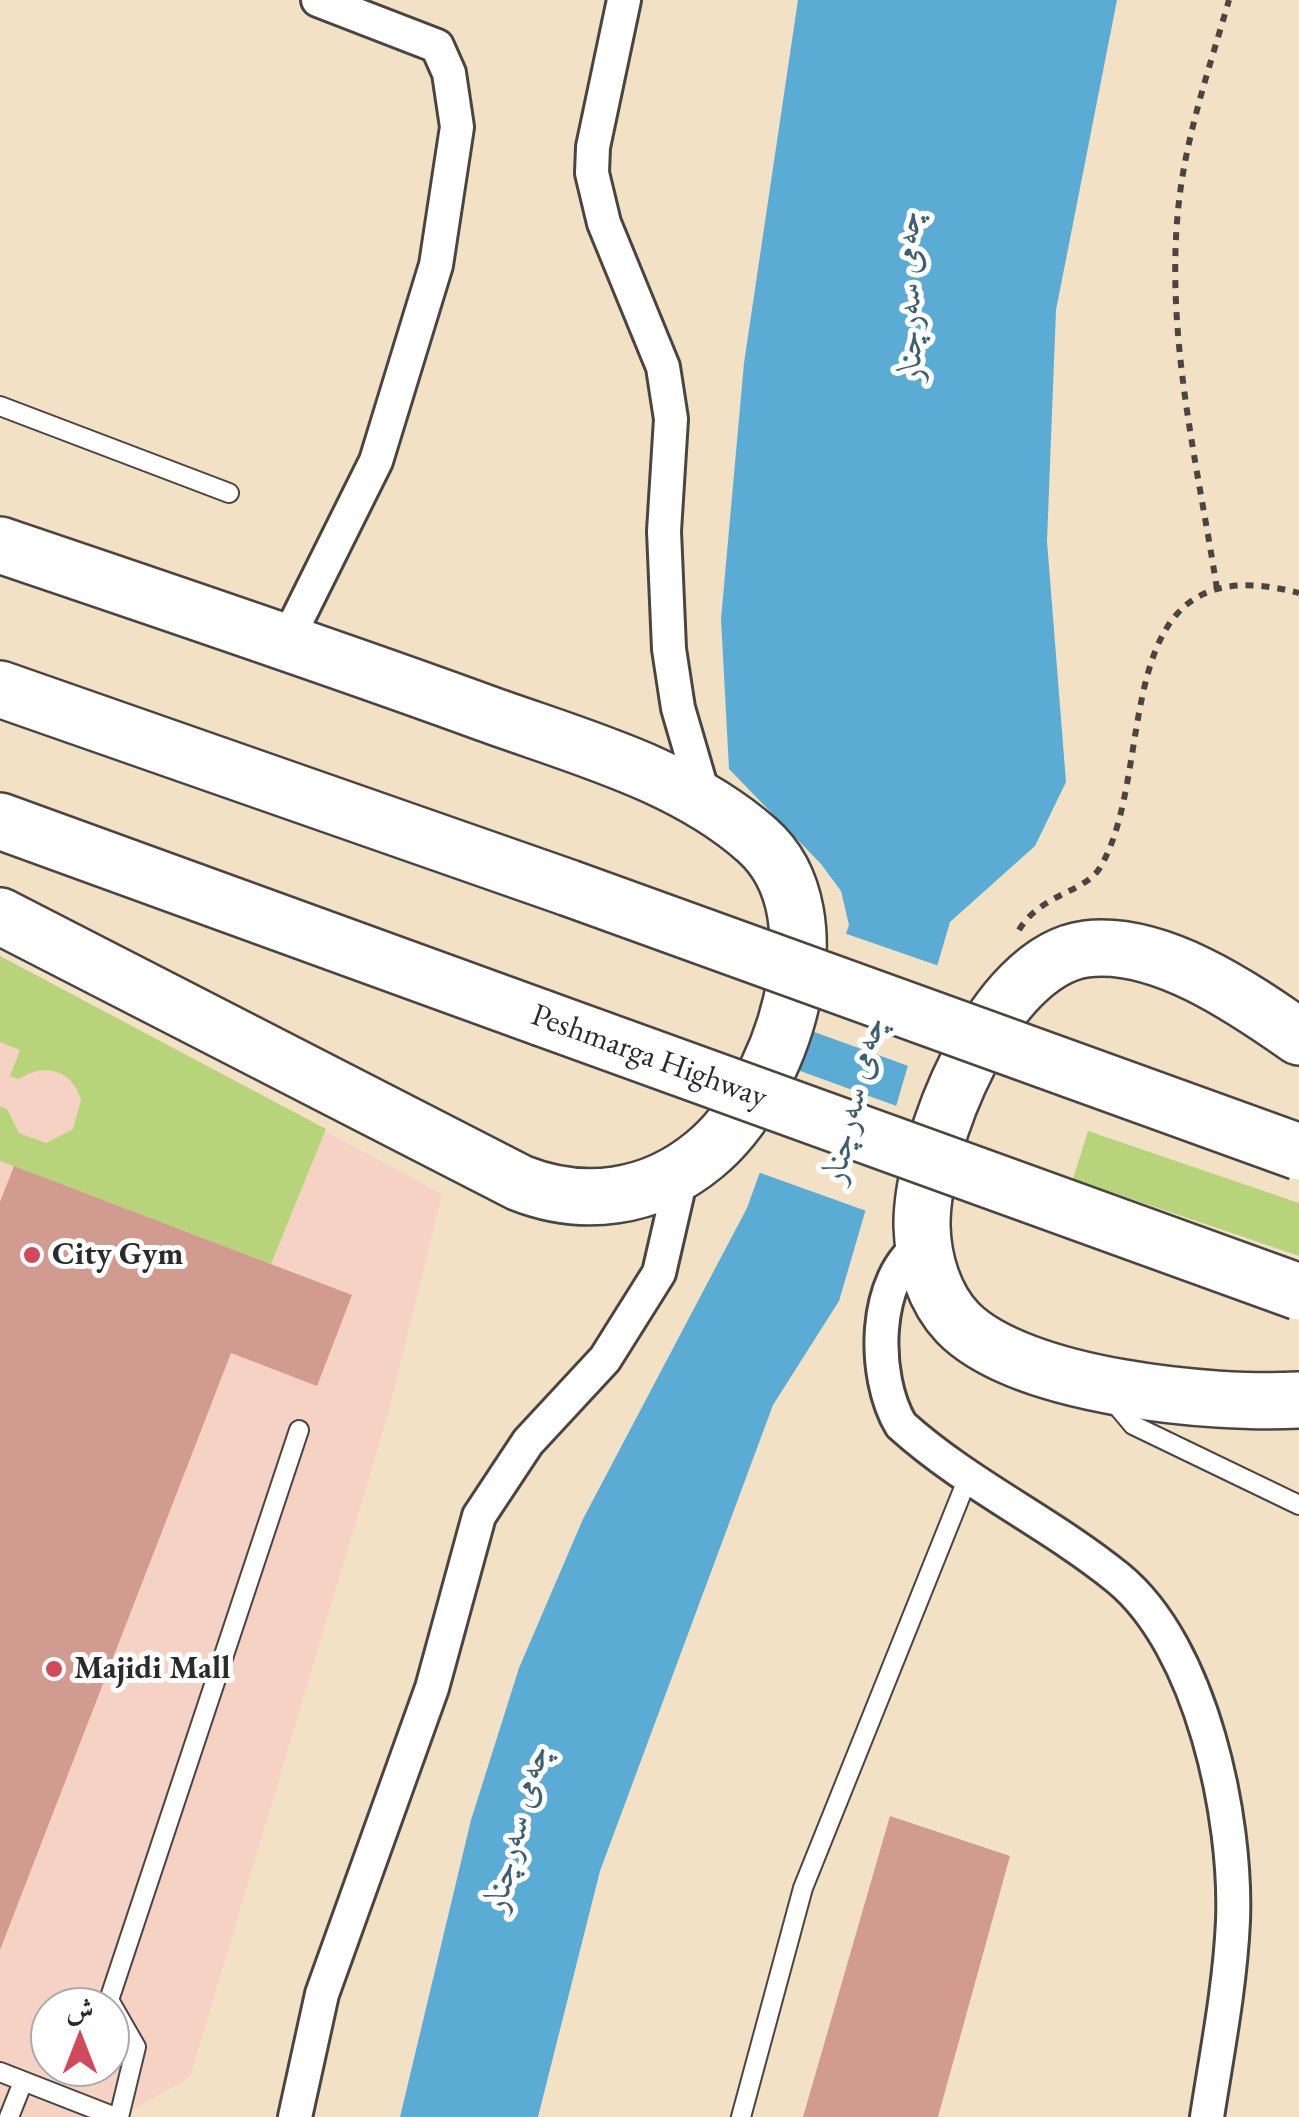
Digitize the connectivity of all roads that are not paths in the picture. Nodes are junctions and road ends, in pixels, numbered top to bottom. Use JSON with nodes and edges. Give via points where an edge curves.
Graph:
{"nodes":[{"id":1,"x":318,"y":0,"type":"edge"},
{"id":2,"x":624,"y":0,"type":"edge"},
{"id":3,"x":0,"y":406,"type":"edge"},
{"id":4,"x":229,"y":493,"type":"dead end"},
{"id":5,"x":0,"y":545,"type":"edge"},
{"id":6,"x":286,"y":642,"type":"junction"},
{"id":7,"x":0,"y":689,"type":"edge"},
{"id":8,"x":706,"y":804,"type":"junction"},
{"id":9,"x":0,"y":821,"type":"edge"},
{"id":10,"x":0,"y":916,"type":"edge"},
{"id":11,"x":1299,"y":1037,"type":"edge"},
{"id":12,"x":1299,"y":1152,"type":"edge"},
{"id":13,"x":683,"y":1170,"type":"junction"},
{"id":14,"x":923,"y":1244,"type":"junction"},
{"id":15,"x":1299,"y":1292,"type":"edge"},
{"id":16,"x":1102,"y":1382,"type":"junction"},
{"id":17,"x":1299,"y":1400,"type":"edge"},
{"id":18,"x":299,"y":1430,"type":"dead end"},
{"id":19,"x":969,"y":1475,"type":"junction"},
{"id":20,"x":1299,"y":1505,"type":"edge"},
{"id":21,"x":0,"y":2072,"type":"edge"},
{"id":22,"x":23,"y":2082,"type":"junction"},
{"id":23,"x":9,"y":2117,"type":"edge"},
{"id":24,"x":117,"y":2117,"type":"edge"},
{"id":25,"x":295,"y":2117,"type":"edge"},
{"id":26,"x":741,"y":2117,"type":"edge"},
{"id":27,"x":1207,"y":2117,"type":"edge"}],
"edges":[{"from":1,"to":6,"type":"street","via":[[437,46],[449,73],[457,127],[436,264],[376,461]]},
{"from":2,"to":8,"type":"street","via":[[592,173],[604,224],[663,368],[671,419],[664,530],[669,649]]},
{"from":3,"to":4,"type":"lane"},
{"from":5,"to":6,"type":"highway"},
{"from":6,"to":8,"type":"highway","via":[[619,762]]},
{"from":7,"to":12,"type":"highway","bridge":true},
{"from":8,"to":13,"type":"highway","via":[[778,861],[794,890],[800,935],[791,999],[762,1075],[718,1142]]},
{"from":9,"to":15,"type":"highway","name":"Peshmarga Highway","bridge":true},
{"from":10,"to":13,"type":"highway","via":[[545,1193],[578,1199],[627,1194]]},
{"from":11,"to":14,"type":"highway","via":[[1206,981],[1116,950],[1063,956],[1013,992],[979,1047],[927,1177]]},
{"from":13,"to":25,"type":"street","via":[[659,1273],[605,1359],[528,1442],[479,1516],[432,1688],[322,1994]]},
{"from":14,"to":16,"type":"highway","via":[[935,1288],[958,1324],[1030,1364]]},
{"from":14,"to":19,"type":"street","via":[[890,1279],[883,1384],[901,1425]]},
{"from":16,"to":17,"type":"highway","via":[[1192,1398]]},
{"from":16,"to":20,"type":"lane","via":[[1113,1406],[1133,1425]]},
{"from":18,"to":24,"type":"lane","via":[[109,2000],[136,2047]]},
{"from":19,"to":26,"type":"lane","via":[[803,1888]]},
{"from":19,"to":27,"type":"street","via":[[1120,1579],[1163,1633],[1194,1696],[1223,1806],[1233,1917]]},
{"from":21,"to":22,"type":"lane"},
{"from":22,"to":23,"type":"lane"},
{"from":22,"to":24,"type":"lane"}]}
